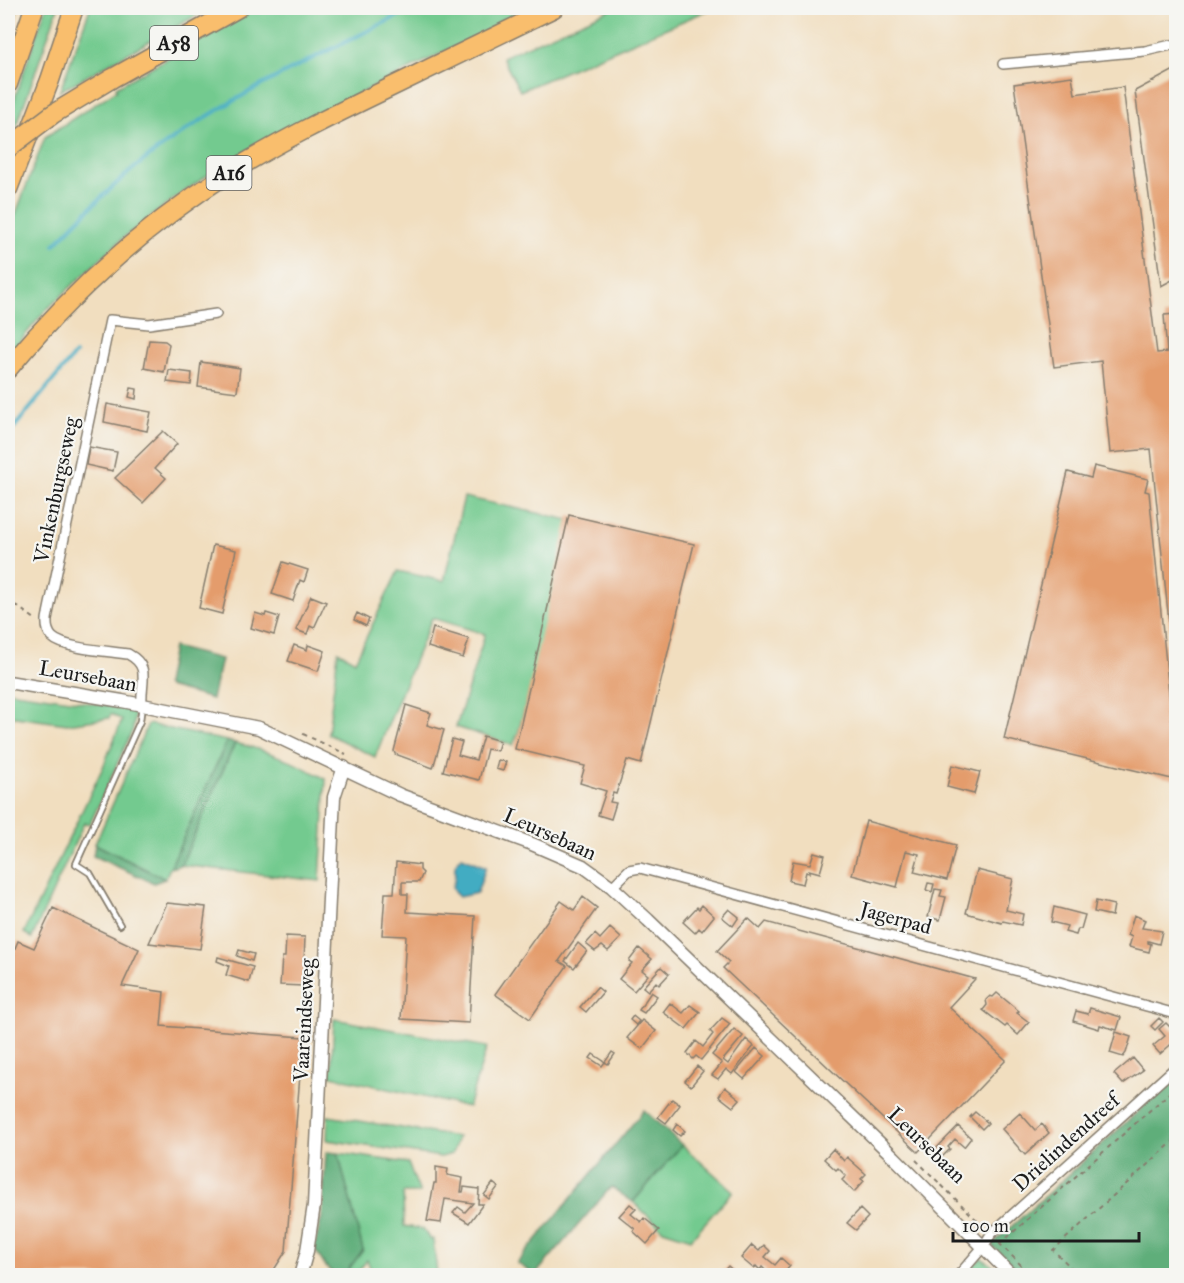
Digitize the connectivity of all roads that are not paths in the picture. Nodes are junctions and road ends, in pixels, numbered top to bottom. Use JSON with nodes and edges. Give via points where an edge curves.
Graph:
{"nodes":[{"id":1,"x":34,"y":8,"type":"edge"},
{"id":2,"x":74,"y":8,"type":"edge"},
{"id":3,"x":238,"y":8,"type":"edge"},
{"id":4,"x":554,"y":8,"type":"edge"},
{"id":5,"x":1176,"y":44,"type":"edge"},
{"id":6,"x":1003,"y":64,"type":"dead end"},
{"id":7,"x":8,"y":84,"type":"edge"},
{"id":8,"x":8,"y":148,"type":"edge"},
{"id":9,"x":8,"y":189,"type":"edge"},
{"id":10,"x":216,"y":314,"type":"dead end"},
{"id":11,"x":8,"y":369,"type":"edge"},
{"id":12,"x":8,"y":682,"type":"edge"},
{"id":13,"x":142,"y":705,"type":"junction"},
{"id":14,"x":347,"y":762,"type":"junction"},
{"id":15,"x":612,"y":887,"type":"junction"},
{"id":16,"x":120,"y":925,"type":"dead end"},
{"id":17,"x":1176,"y":1014,"type":"edge"},
{"id":18,"x":1176,"y":1067,"type":"edge"},
{"id":19,"x":983,"y":1247,"type":"junction"},
{"id":20,"x":301,"y":1275,"type":"edge"},
{"id":21,"x":958,"y":1275,"type":"edge"},
{"id":22,"x":1012,"y":1275,"type":"edge"}],
"edges":[{"from":1,"to":7,"type":"highway"},
{"from":2,"to":9,"type":"highway"},
{"from":3,"to":8,"type":"highway","number":"A58","bridge":true,"via":[[53,114]]},
{"from":4,"to":11,"type":"highway","number":"A16","via":[[281,142],[227,174],[176,209],[106,267]]},
{"from":5,"to":6,"type":"street","via":[[1145,51]]},
{"from":10,"to":13,"type":"street","name":"Vinkenburgseweg","via":[[149,324],[110,320],[48,614],[50,635],[60,642],[137,658],[144,675]]},
{"from":12,"to":13,"type":"street","name":"Leursebaan"},
{"from":13,"to":14,"type":"street","name":"Leursebaan","via":[[259,728]]},
{"from":13,"to":16,"type":"lane","via":[[140,721],[76,864],[90,873]]},
{"from":14,"to":15,"type":"street","name":"Leursebaan","via":[[400,795],[583,866]]},
{"from":14,"to":20,"type":"street","name":"Vaareindseweg","via":[[334,797],[314,1205]]},
{"from":15,"to":17,"type":"street","name":"Jagerpad","via":[[629,870],[640,868]]},
{"from":15,"to":19,"type":"street","name":"Leursebaan"},
{"from":18,"to":19,"type":"street","name":"Drielindendreef","via":[[991,1234]]},
{"from":19,"to":21,"type":"street","name":"Drielindendreef"},
{"from":19,"to":22,"type":"street","name":"Leursebaan"}]}
